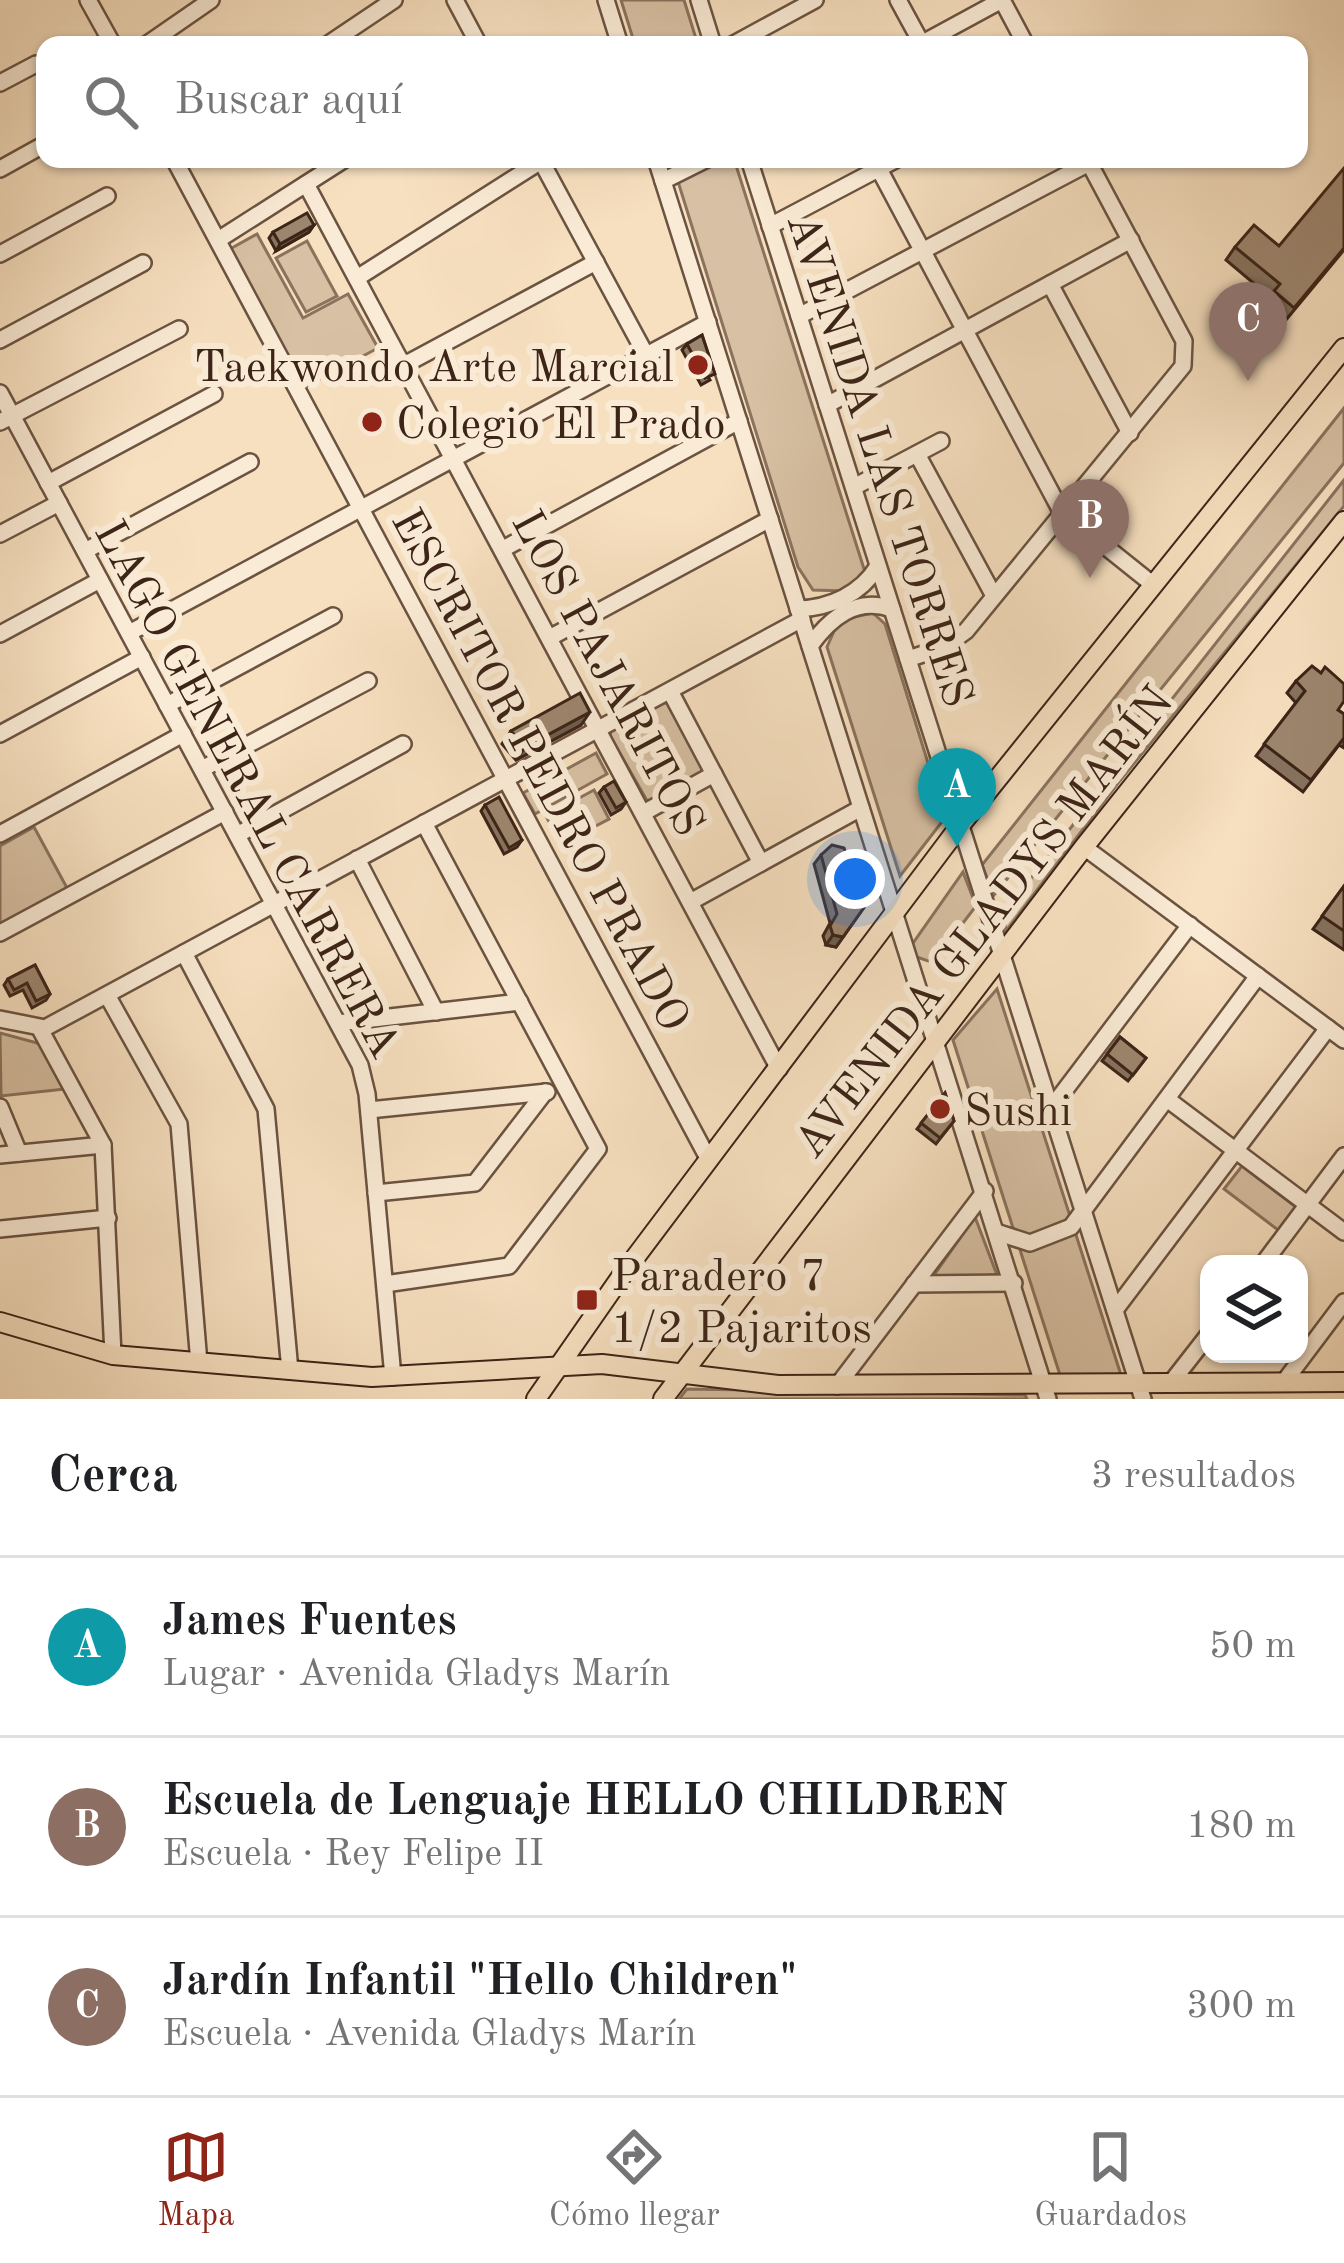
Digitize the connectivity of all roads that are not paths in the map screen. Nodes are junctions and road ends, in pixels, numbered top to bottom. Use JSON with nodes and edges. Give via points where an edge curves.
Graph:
{"nodes":[{"id":1,"x":88,"y":0,"type":"edge"},
{"id":2,"x":211,"y":0,"type":"edge"},
{"id":3,"x":394,"y":0,"type":"edge"},
{"id":4,"x":455,"y":0,"type":"edge"},
{"id":5,"x":606,"y":0,"type":"edge"},
{"id":6,"x":699,"y":0,"type":"edge"},
{"id":7,"x":815,"y":0,"type":"edge"},
{"id":8,"x":898,"y":0,"type":"edge"},
{"id":9,"x":1002,"y":0,"type":"edge"},
{"id":10,"x":107,"y":36,"type":"edge"},
{"id":11,"x":159,"y":36,"type":"edge"},
{"id":12,"x":340,"y":36,"type":"edge"},
{"id":13,"x":474,"y":36,"type":"edge"},
{"id":14,"x":617,"y":36,"type":"edge"},
{"id":15,"x":710,"y":36,"type":"edge"},
{"id":16,"x":749,"y":36,"type":"edge"},
{"id":17,"x":917,"y":36,"type":"edge"},
{"id":18,"x":936,"y":36,"type":"edge"},
{"id":19,"x":1021,"y":36,"type":"edge"},
{"id":20,"x":36,"y":64,"type":"dead end"},
{"id":21,"x":0,"y":83,"type":"edge"},
{"id":22,"x":36,"y":149,"type":"edge"},
{"id":23,"x":179,"y":168,"type":"edge"},
{"id":24,"x":331,"y":168,"type":"edge"},
{"id":25,"x":529,"y":168,"type":"edge"},
{"id":26,"x":545,"y":168,"type":"edge"},
{"id":27,"x":659,"y":168,"type":"edge"},
{"id":28,"x":688,"y":168,"type":"edge"},
{"id":29,"x":751,"y":168,"type":"edge"},
{"id":30,"x":1075,"y":168,"type":"edge"},
{"id":31,"x":1092,"y":168,"type":"edge"},
{"id":32,"x":0,"y":169,"type":"edge"},
{"id":33,"x":879,"y":169,"type":"joint"},
{"id":34,"x":663,"y":181,"type":"junction"},
{"id":35,"x":306,"y":184,"type":"junction"},
{"id":36,"x":107,"y":196,"type":"dead end"},
{"id":37,"x":770,"y":226,"type":"junction"},
{"id":38,"x":218,"y":240,"type":"junction"},
{"id":39,"x":1131,"y":240,"type":"junction"},
{"id":40,"x":924,"y":252,"type":"junction"},
{"id":41,"x":0,"y":254,"type":"edge"},
{"id":42,"x":596,"y":262,"type":"junction"},
{"id":43,"x":143,"y":263,"type":"dead end"},
{"id":44,"x":357,"y":278,"type":"junction"},
{"id":45,"x":1050,"y":284,"type":"junction"},
{"id":46,"x":800,"y":316,"type":"junction"},
{"id":47,"x":708,"y":322,"type":"junction"},
{"id":48,"x":179,"y":329,"type":"dead end"},
{"id":49,"x":966,"y":329,"type":"junction"},
{"id":50,"x":0,"y":340,"type":"edge"},
{"id":51,"x":1344,"y":348,"type":"edge"},
{"id":52,"x":646,"y":356,"type":"junction"},
{"id":53,"x":404,"y":365,"type":"junction"},
{"id":54,"x":0,"y":393,"type":"edge"},
{"id":55,"x":214,"y":394,"type":"dead end"},
{"id":56,"x":827,"y":405,"type":"junction"},
{"id":57,"x":6,"y":419,"type":"edge"},
{"id":58,"x":739,"y":421,"type":"junction"},
{"id":59,"x":1130,"y":433,"type":"junction"},
{"id":60,"x":941,"y":441,"type":"dead end"},
{"id":61,"x":917,"y":454,"type":"junction"},
{"id":62,"x":454,"y":458,"type":"junction"},
{"id":63,"x":250,"y":462,"type":"dead end"},
{"id":64,"x":48,"y":483,"type":"junction"},
{"id":65,"x":854,"y":487,"type":"junction"},
{"id":66,"x":59,"y":503,"type":"junction"},
{"id":67,"x":362,"y":508,"type":"junction"},
{"id":68,"x":1061,"y":511,"type":"junction"},
{"id":69,"x":770,"y":519,"type":"junction"},
{"id":70,"x":1344,"y":521,"type":"edge"},
{"id":71,"x":0,"y":534,"type":"edge"},
{"id":72,"x":503,"y":549,"type":"junction"},
{"id":73,"x":85,"y":550,"type":"junction"},
{"id":74,"x":878,"y":566,"type":"junction"},
{"id":75,"x":100,"y":580,"type":"junction"},
{"id":76,"x":1151,"y":584,"type":"junction"},
{"id":77,"x":994,"y":596,"type":"junction"},
{"id":78,"x":892,"y":609,"type":"junction"},
{"id":79,"x":800,"y":614,"type":"junction"},
{"id":80,"x":333,"y":616,"type":"dead end"},
{"id":81,"x":129,"y":633,"type":"junction"},
{"id":82,"x":0,"y":634,"type":"edge"},
{"id":83,"x":550,"y":638,"type":"junction"},
{"id":84,"x":810,"y":646,"type":"junction"},
{"id":85,"x":142,"y":657,"type":"junction"},
{"id":86,"x":908,"y":659,"type":"junction"},
{"id":87,"x":368,"y":680,"type":"dead end"},
{"id":88,"x":670,"y":691,"type":"junction"},
{"id":89,"x":167,"y":705,"type":"junction"},
{"id":90,"x":599,"y":728,"type":"junction"},
{"id":91,"x":0,"y":734,"type":"edge"},
{"id":92,"x":183,"y":734,"type":"junction"},
{"id":93,"x":403,"y":744,"type":"dead end"},
{"id":94,"x":202,"y":769,"type":"junction"},
{"id":95,"x":714,"y":774,"type":"junction"},
{"id":96,"x":507,"y":778,"type":"junction"},
{"id":97,"x":861,"y":808,"type":"junction"},
{"id":98,"x":225,"y":812,"type":"junction"},
{"id":99,"x":644,"y":812,"type":"junction"},
{"id":100,"x":424,"y":823,"type":"junction"},
{"id":101,"x":962,"y":823,"type":"junction"},
{"id":102,"x":0,"y":835,"type":"edge"},
{"id":103,"x":237,"y":835,"type":"junction"},
{"id":104,"x":1084,"y":847,"type":"junction"},
{"id":105,"x":357,"y":860,"type":"junction"},
{"id":106,"x":761,"y":863,"type":"junction"},
{"id":107,"x":692,"y":901,"type":"junction"},
{"id":108,"x":274,"y":904,"type":"junction"},
{"id":109,"x":896,"y":914,"type":"junction"},
{"id":110,"x":1190,"y":925,"type":"junction"},
{"id":111,"x":0,"y":933,"type":"edge"},
{"id":112,"x":184,"y":952,"type":"junction"},
{"id":113,"x":1005,"y":953,"type":"junction"},
{"id":114,"x":1258,"y":976,"type":"junction"},
{"id":115,"x":106,"y":995,"type":"junction"},
{"id":116,"x":520,"y":1002,"type":"junction"},
{"id":117,"x":0,"y":1004,"type":"edge"},
{"id":118,"x":436,"y":1012,"type":"junction"},
{"id":119,"x":4,"y":1020,"type":"edge"},
{"id":120,"x":338,"y":1023,"type":"junction"},
{"id":121,"x":1328,"y":1028,"type":"junction"},
{"id":122,"x":40,"y":1029,"type":"junction"},
{"id":123,"x":1344,"y":1040,"type":"edge"},
{"id":124,"x":938,"y":1041,"type":"junction"},
{"id":125,"x":779,"y":1070,"type":"junction"},
{"id":126,"x":567,"y":1089,"type":"junction"},
{"id":127,"x":545,"y":1092,"type":"junction"},
{"id":128,"x":1167,"y":1099,"type":"junction"},
{"id":129,"x":0,"y":1107,"type":"edge"},
{"id":130,"x":1052,"y":1107,"type":"junction"},
{"id":131,"x":369,"y":1110,"type":"junction"},
{"id":132,"x":103,"y":1145,"type":"junction"},
{"id":133,"x":1235,"y":1150,"type":"junction"},
{"id":134,"x":20,"y":1153,"type":"junction"},
{"id":135,"x":0,"y":1155,"type":"edge"},
{"id":136,"x":1344,"y":1156,"type":"edge"},
{"id":137,"x":709,"y":1160,"type":"junction"},
{"id":138,"x":985,"y":1191,"type":"junction"},
{"id":139,"x":376,"y":1193,"type":"junction"},
{"id":140,"x":1308,"y":1205,"type":"junction"},
{"id":141,"x":1084,"y":1209,"type":"junction"},
{"id":142,"x":108,"y":1218,"type":"junction"},
{"id":143,"x":0,"y":1229,"type":"edge"},
{"id":144,"x":1344,"y":1232,"type":"edge"},
{"id":145,"x":999,"y":1233,"type":"junction"},
{"id":146,"x":1270,"y":1255,"type":"edge"},
{"id":147,"x":1014,"y":1283,"type":"junction"},
{"id":148,"x":914,"y":1284,"type":"junction"},
{"id":149,"x":385,"y":1285,"type":"junction"},
{"id":150,"x":1344,"y":1302,"type":"edge"},
{"id":151,"x":1115,"y":1310,"type":"junction"},
{"id":152,"x":0,"y":1322,"type":"edge"},
{"id":153,"x":1200,"y":1346,"type":"edge"},
{"id":154,"x":113,"y":1354,"type":"junction"},
{"id":155,"x":200,"y":1363,"type":"junction"},
{"id":156,"x":560,"y":1364,"type":"junction"},
{"id":157,"x":520,"y":1367,"type":"junction"},
{"id":158,"x":290,"y":1371,"type":"junction"},
{"id":159,"x":684,"y":1372,"type":"junction"},
{"id":160,"x":393,"y":1377,"type":"junction"},
{"id":161,"x":1284,"y":1382,"type":"junction"},
{"id":162,"x":1344,"y":1382,"type":"edge"},
{"id":163,"x":1170,"y":1384,"type":"junction"},
{"id":164,"x":837,"y":1386,"type":"junction"},
{"id":165,"x":1046,"y":1392,"type":"edge"},
{"id":166,"x":1141,"y":1392,"type":"edge"},
{"id":167,"x":537,"y":1397,"type":"edge"},
{"id":168,"x":663,"y":1399,"type":"edge"}],
"edges":[{"from":1,"to":10,"type":"street"},
{"from":2,"to":11,"type":"street"},
{"from":3,"to":12,"type":"street"},
{"from":4,"to":13,"type":"street"},
{"from":5,"to":14,"type":"street"},
{"from":6,"to":15,"type":"street"},
{"from":7,"to":16,"type":"street"},
{"from":8,"to":17,"type":"street"},
{"from":9,"to":18,"type":"street"},
{"from":9,"to":19,"type":"street"},
{"from":20,"to":21,"type":"street"},
{"from":22,"to":32,"type":"street"},
{"from":23,"to":38,"type":"street","name":"ESCRITOR PEDRO PRADO"},
{"from":24,"to":35,"type":"street"},
{"from":25,"to":44,"type":"street"},
{"from":26,"to":42,"type":"street"},
{"from":27,"to":34,"type":"street"},
{"from":28,"to":34,"type":"street"},
{"from":29,"to":37,"type":"street","name":"AVENIDA LAS TORRES"},
{"from":30,"to":40,"type":"street"},
{"from":31,"to":39,"type":"street"},
{"from":33,"to":37,"type":"street"},
{"from":33,"to":40,"type":"street"},
{"from":34,"to":47,"type":"street"},
{"from":35,"to":38,"type":"street"},
{"from":35,"to":44,"type":"street","name":"LOS PAJARITOS"},
{"from":36,"to":41,"type":"street"},
{"from":37,"to":46,"type":"street","name":"AVENIDA LAS TORRES"},
{"from":38,"to":67,"type":"street","name":"ESCRITOR PEDRO PRADO"},
{"from":39,"to":45,"type":"street"},
{"from":39,"to":59,"type":"street","via":[[1186,354]]},
{"from":40,"to":46,"type":"street"},
{"from":40,"to":49,"type":"street"},
{"from":42,"to":52,"type":"street"},
{"from":42,"to":53,"type":"street"},
{"from":43,"to":50,"type":"street"},
{"from":44,"to":53,"type":"street","name":"LOS PAJARITOS"},
{"from":45,"to":49,"type":"street"},
{"from":45,"to":59,"type":"street"},
{"from":46,"to":56,"type":"street","name":"AVENIDA LAS TORRES"},
{"from":47,"to":52,"type":"street"},
{"from":47,"to":58,"type":"street"},
{"from":48,"to":57,"type":"street"},
{"from":49,"to":56,"type":"street"},
{"from":49,"to":68,"type":"street"},
{"from":51,"to":76,"type":"main road","name":"AVENIDA GLADYS MARÍN"},
{"from":52,"to":62,"type":"street"},
{"from":53,"to":62,"type":"street","name":"LOS PAJARITOS"},
{"from":54,"to":57,"type":"street","name":"LAGO GENERAL CARRERA"},
{"from":55,"to":64,"type":"street"},
{"from":56,"to":65,"type":"street","name":"AVENIDA LAS TORRES"},
{"from":57,"to":64,"type":"street","name":"LAGO GENERAL CARRERA"},
{"from":58,"to":69,"type":"street"},
{"from":58,"to":72,"type":"street"},
{"from":59,"to":68,"type":"street"},
{"from":60,"to":61,"type":"street"},
{"from":61,"to":65,"type":"street"},
{"from":61,"to":77,"type":"street"},
{"from":62,"to":67,"type":"street"},
{"from":62,"to":72,"type":"street","name":"LOS PAJARITOS"},
{"from":63,"to":73,"type":"street"},
{"from":64,"to":66,"type":"street","name":"LAGO GENERAL CARRERA"},
{"from":65,"to":74,"type":"street","name":"AVENIDA LAS TORRES"},
{"from":66,"to":71,"type":"street"},
{"from":66,"to":73,"type":"street","name":"LAGO GENERAL CARRERA"},
{"from":67,"to":81,"type":"street"},
{"from":67,"to":96,"type":"street","name":"ESCRITOR PEDRO PRADO"},
{"from":68,"to":76,"type":"street"},
{"from":68,"to":77,"type":"street"},
{"from":69,"to":79,"type":"street"},
{"from":69,"to":83,"type":"street"},
{"from":70,"to":104,"type":"main road","name":"AVENIDA GLADYS MARÍN"},
{"from":72,"to":83,"type":"street","name":"LOS PAJARITOS"},
{"from":73,"to":75,"type":"street","name":"LAGO GENERAL CARRERA"},
{"from":74,"to":78,"type":"street","name":"AVENIDA LAS TORRES"},
{"from":74,"to":79,"type":"street","via":[[838,601]]},
{"from":75,"to":81,"type":"street","name":"LAGO GENERAL CARRERA"},
{"from":75,"to":82,"type":"street"},
{"from":76,"to":101,"type":"main road","name":"AVENIDA GLADYS MARÍN"},
{"from":77,"to":86,"type":"street","via":[[952,642]]},
{"from":78,"to":84,"type":"street","via":[[847,610]]},
{"from":78,"to":86,"type":"street","name":"AVENIDA LAS TORRES"},
{"from":79,"to":84,"type":"street"},
{"from":79,"to":88,"type":"street"},
{"from":80,"to":89,"type":"street"},
{"from":81,"to":85,"type":"street","name":"LAGO GENERAL CARRERA"},
{"from":83,"to":90,"type":"street","name":"LOS PAJARITOS"},
{"from":84,"to":97,"type":"street"},
{"from":85,"to":89,"type":"street","name":"LAGO GENERAL CARRERA"},
{"from":85,"to":91,"type":"street"},
{"from":86,"to":101,"type":"street","name":"AVENIDA LAS TORRES"},
{"from":87,"to":94,"type":"street"},
{"from":88,"to":90,"type":"street"},
{"from":88,"to":95,"type":"street"},
{"from":89,"to":92,"type":"street","name":"LAGO GENERAL CARRERA"},
{"from":90,"to":96,"type":"street"},
{"from":90,"to":99,"type":"street","name":"LOS PAJARITOS"},
{"from":92,"to":94,"type":"street","name":"LAGO GENERAL CARRERA"},
{"from":92,"to":102,"type":"street"},
{"from":93,"to":103,"type":"street"},
{"from":94,"to":98,"type":"street","name":"LAGO GENERAL CARRERA"},
{"from":95,"to":99,"type":"street"},
{"from":95,"to":106,"type":"street"},
{"from":96,"to":100,"type":"street"},
{"from":96,"to":137,"type":"street","name":"ESCRITOR PEDRO PRADO"},
{"from":97,"to":106,"type":"street"},
{"from":97,"to":109,"type":"street"},
{"from":98,"to":103,"type":"street","name":"LAGO GENERAL CARRERA"},
{"from":98,"to":111,"type":"street"},
{"from":99,"to":107,"type":"street","name":"LOS PAJARITOS"},
{"from":100,"to":105,"type":"street"},
{"from":100,"to":116,"type":"street"},
{"from":101,"to":109,"type":"main road","name":"AVENIDA GLADYS MARÍN"},
{"from":101,"to":113,"type":"street","name":"AVENIDA LAS TORRES"},
{"from":103,"to":108,"type":"street","name":"LAGO GENERAL CARRERA"},
{"from":104,"to":110,"type":"street"},
{"from":104,"to":113,"type":"main road","name":"AVENIDA GLADYS MARÍN"},
{"from":105,"to":108,"type":"street"},
{"from":105,"to":118,"type":"street"},
{"from":106,"to":107,"type":"street"},
{"from":107,"to":125,"type":"street","name":"LOS PAJARITOS"},
{"from":108,"to":112,"type":"street"},
{"from":108,"to":120,"type":"street","name":"LAGO GENERAL CARRERA"},
{"from":109,"to":124,"type":"street"},
{"from":109,"to":125,"type":"main road","name":"AVENIDA GLADYS MARÍN"},
{"from":110,"to":114,"type":"street"},
{"from":110,"to":130,"type":"street"},
{"from":112,"to":115,"type":"street"},
{"from":112,"to":158,"type":"street","via":[[266,1108]]},
{"from":113,"to":124,"type":"main road","name":"AVENIDA GLADYS MARÍN"},
{"from":113,"to":130,"type":"street","name":"AVENIDA LAS TORRES"},
{"from":114,"to":121,"type":"street"},
{"from":114,"to":128,"type":"street"},
{"from":115,"to":122,"type":"street"},
{"from":115,"to":155,"type":"street","via":[[179,1124]]},
{"from":116,"to":118,"type":"street"},
{"from":116,"to":126,"type":"street"},
{"from":117,"to":119,"type":"street"},
{"from":118,"to":120,"type":"street"},
{"from":119,"to":122,"type":"street"},
{"from":120,"to":131,"type":"street","name":"LAGO GENERAL CARRERA","via":[[363,1075]]},
{"from":121,"to":123,"type":"street"},
{"from":121,"to":133,"type":"street"},
{"from":122,"to":132,"type":"street"},
{"from":124,"to":138,"type":"street"},
{"from":124,"to":159,"type":"main road","name":"AVENIDA GLADYS MARÍN"},
{"from":125,"to":137,"type":"main road","name":"AVENIDA GLADYS MARÍN"},
{"from":126,"to":127,"type":"street"},
{"from":126,"to":149,"type":"street","via":[[598,1149],[509,1266]]},
{"from":127,"to":131,"type":"street"},
{"from":127,"to":139,"type":"street","via":[[475,1183]]},
{"from":128,"to":133,"type":"street"},
{"from":128,"to":141,"type":"street"},
{"from":129,"to":134,"type":"street"},
{"from":130,"to":141,"type":"street","name":"AVENIDA LAS TORRES"},
{"from":131,"to":139,"type":"street","name":"LAGO GENERAL CARRERA"},
{"from":132,"to":134,"type":"street"},
{"from":132,"to":142,"type":"street"},
{"from":133,"to":140,"type":"street"},
{"from":133,"to":151,"type":"street"},
{"from":134,"to":135,"type":"street"},
{"from":136,"to":140,"type":"street"},
{"from":137,"to":156,"type":"main road","name":"AVENIDA GLADYS MARÍN"},
{"from":138,"to":145,"type":"street"},
{"from":138,"to":148,"type":"street"},
{"from":139,"to":149,"type":"street","name":"LAGO GENERAL CARRERA"},
{"from":140,"to":144,"type":"street"},
{"from":140,"to":146,"type":"street"},
{"from":141,"to":145,"type":"street","via":[[1065,1231],[1037,1241],[1017,1243]]},
{"from":141,"to":151,"type":"street","name":"AVENIDA LAS TORRES"},
{"from":142,"to":143,"type":"street"},
{"from":142,"to":154,"type":"street"},
{"from":145,"to":147,"type":"street"},
{"from":147,"to":148,"type":"street"},
{"from":147,"to":165,"type":"street"},
{"from":148,"to":164,"type":"street"},
{"from":149,"to":160,"type":"street","name":"LAGO GENERAL CARRERA"},
{"from":150,"to":161,"type":"street"},
{"from":151,"to":166,"type":"street","name":"AVENIDA LAS TORRES"},
{"from":152,"to":154,"type":"main road"},
{"from":153,"to":163,"type":"street"},
{"from":154,"to":155,"type":"main road"},
{"from":155,"to":158,"type":"main road"},
{"from":156,"to":157,"type":"main road"},
{"from":156,"to":159,"type":"main road"},
{"from":156,"to":167,"type":"main road","name":"AVENIDA GLADYS MARÍN"},
{"from":157,"to":160,"type":"main road"},
{"from":157,"to":167,"type":"main road","via":[[534,1376]]},
{"from":158,"to":160,"type":"main road"},
{"from":159,"to":164,"type":"main road"},
{"from":159,"to":168,"type":"main road","name":"AVENIDA GLADYS MARÍN"},
{"from":161,"to":162,"type":"main road"},
{"from":161,"to":163,"type":"main road"},
{"from":163,"to":166,"type":"main road"},
{"from":164,"to":165,"type":"main road"},
{"from":165,"to":166,"type":"main road"}]}
